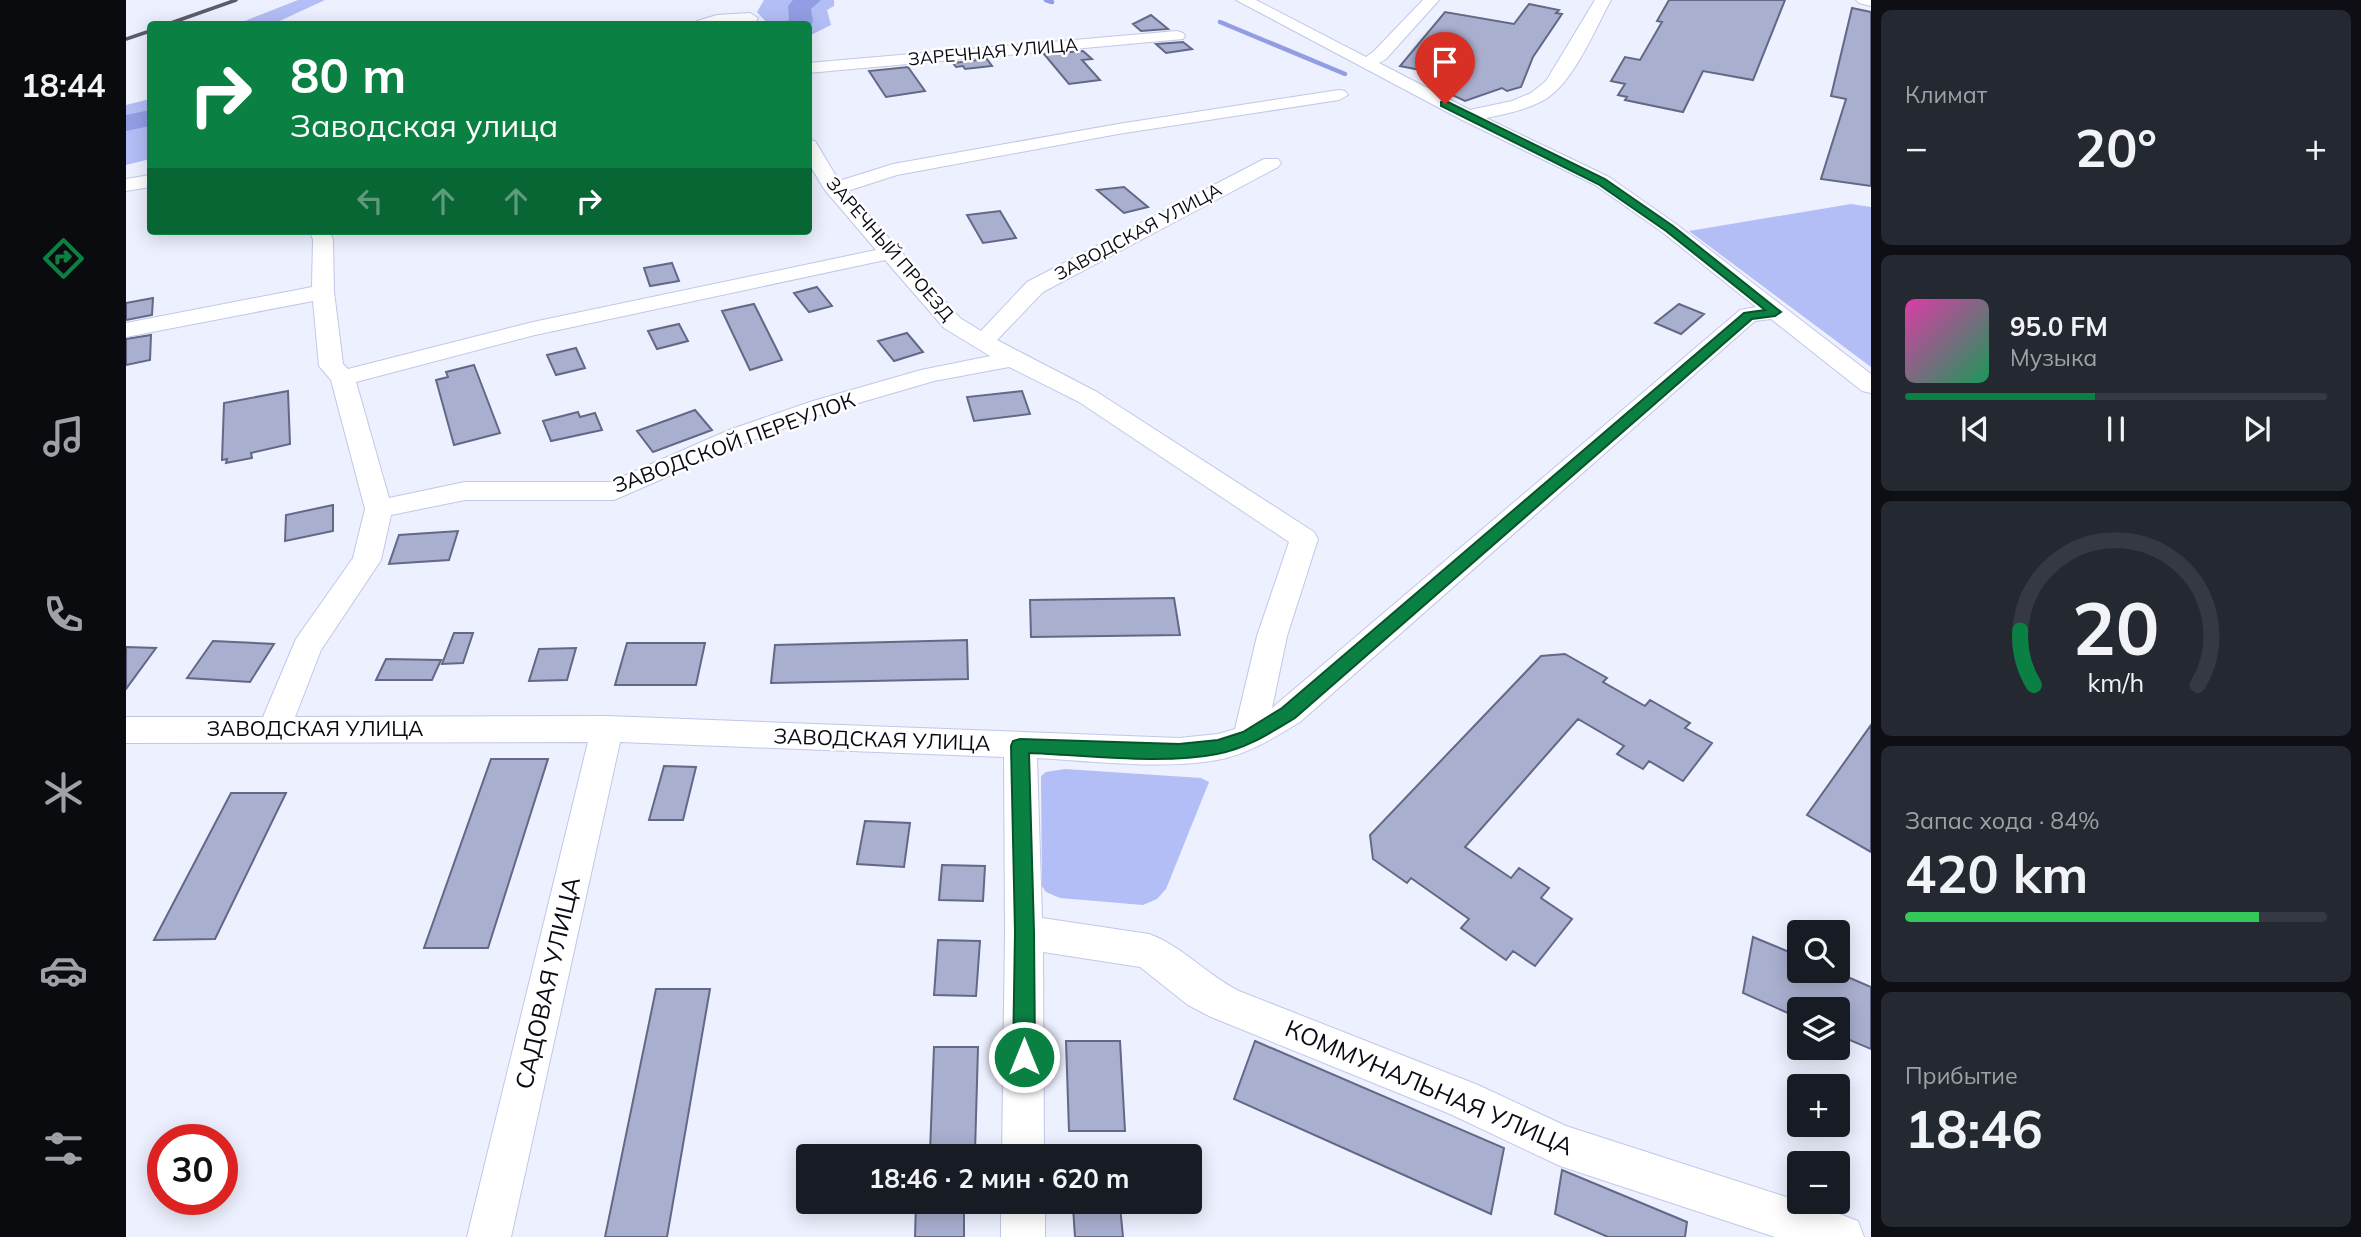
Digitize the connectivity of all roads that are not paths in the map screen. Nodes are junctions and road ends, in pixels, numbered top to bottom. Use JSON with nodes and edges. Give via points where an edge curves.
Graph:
{"nodes":[{"id":1,"x":741,"y":0,"type":"edge"},
{"id":2,"x":1244,"y":0,"type":"edge"},
{"id":3,"x":1430,"y":0,"type":"edge"},
{"id":4,"x":1603,"y":0,"type":"edge"},
{"id":5,"x":1864,"y":0,"type":"edge"},
{"id":6,"x":1871,"y":1,"type":"edge"},
{"id":7,"x":714,"y":21,"type":"edge"},
{"id":8,"x":752,"y":21,"type":"edge"},
{"id":9,"x":1177,"y":36,"type":"dead end"},
{"id":10,"x":1367,"y":63,"type":"junction"},
{"id":11,"x":812,"y":68,"type":"edge"},
{"id":12,"x":1339,"y":95,"type":"dead end"},
{"id":13,"x":1468,"y":116,"type":"junction"},
{"id":14,"x":812,"y":152,"type":"edge"},
{"id":15,"x":1271,"y":163,"type":"dead end"},
{"id":16,"x":147,"y":182,"type":"edge"},
{"id":17,"x":126,"y":185,"type":"edge"},
{"id":18,"x":834,"y":189,"type":"junction"},
{"id":19,"x":321,"y":235,"type":"edge"},
{"id":20,"x":890,"y":253,"type":"junction"},
{"id":21,"x":323,"y":292,"type":"junction"},
{"id":22,"x":1775,"y":312,"type":"junction"},
{"id":23,"x":126,"y":330,"type":"edge"},
{"id":24,"x":983,"y":342,"type":"junction"},
{"id":25,"x":1012,"y":359,"type":"junction"},
{"id":26,"x":343,"y":378,"type":"junction"},
{"id":27,"x":1871,"y":386,"type":"edge"},
{"id":28,"x":379,"y":509,"type":"junction"},
{"id":29,"x":275,"y":728,"type":"junction"},
{"id":30,"x":607,"y":729,"type":"junction"},
{"id":31,"x":126,"y":730,"type":"edge"},
{"id":32,"x":1249,"y":737,"type":"junction"},
{"id":33,"x":1020,"y":746,"type":"junction"},
{"id":34,"x":1024,"y":932,"type":"junction"},
{"id":35,"x":1023,"y":1144,"type":"edge"},
{"id":36,"x":1023,"y":1214,"type":"edge"},
{"id":37,"x":489,"y":1237,"type":"edge"},
{"id":38,"x":1023,"y":1237,"type":"edge"},
{"id":39,"x":1842,"y":1237,"type":"edge"}],
"edges":[{"from":1,"to":8,"type":"street"},
{"from":2,"to":10,"type":"street"},
{"from":3,"to":10,"type":"street","via":[[1380,55]]},
{"from":4,"to":13,"type":"street","via":[[1546,91]]},
{"from":5,"to":6,"type":"street"},
{"from":7,"to":8,"type":"street"},
{"from":9,"to":11,"type":"street","name":"ЗАРЕЧНАЯ УЛИЦА"},
{"from":10,"to":13,"type":"street"},
{"from":12,"to":18,"type":"street","via":[[894,170]]},
{"from":13,"to":22,"type":"street","via":[[1602,181],[1670,228]]},
{"from":14,"to":18,"type":"street","name":"ЗАРЕЧНЫЙ ПРОЕЗД"},
{"from":15,"to":24,"type":"street","name":"ЗАВОДСКАЯ УЛИЦА","via":[[1035,287]]},
{"from":16,"to":17,"type":"street"},
{"from":18,"to":20,"type":"street","name":"ЗАРЕЧНЫЙ ПРОЕЗД"},
{"from":19,"to":21,"type":"street"},
{"from":20,"to":24,"type":"street","name":"ЗАРЕЧНЫЙ ПРОЕЗД","via":[[952,323]]},
{"from":20,"to":26,"type":"street","via":[[533,329]]},
{"from":21,"to":23,"type":"street"},
{"from":21,"to":26,"type":"street","via":[[331,366]]},
{"from":22,"to":27,"type":"street"},
{"from":22,"to":32,"type":"street","name":"ЗАВОДСКАЯ УЛИЦА","via":[[1748,315],[1289,713]]},
{"from":24,"to":25,"type":"street","name":"ЗАРЕЧНЫЙ ПРОЕЗД"},
{"from":25,"to":28,"type":"street","name":"ЗАВОДСКОЙ ПЕРЕУЛОК","via":[[930,375],[822,406],[738,436],[614,491],[465,491]]},
{"from":25,"to":32,"type":"street","name":"ЗАРЕЧНЫЙ ПРОЕЗД","via":[[1088,397],[1304,539],[1272,636]]},
{"from":26,"to":28,"type":"street"},
{"from":28,"to":29,"type":"street","via":[[367,560],[307,646]]},
{"from":29,"to":30,"type":"street","name":"ЗАВОДСКАЯ УЛИЦА"},
{"from":29,"to":31,"type":"street","name":"ЗАВОДСКАЯ УЛИЦА"},
{"from":30,"to":33,"type":"street","name":"ЗАВОДСКАЯ УЛИЦА"},
{"from":30,"to":37,"type":"street","name":"САДОВАЯ УЛИЦА"},
{"from":32,"to":33,"type":"street","name":"ЗАВОДСКАЯ УЛИЦА","via":[[1218,747],[1179,751]]},
{"from":33,"to":34,"type":"street"},
{"from":34,"to":35,"type":"street"},
{"from":34,"to":39,"type":"street","name":"КОММУНАЛЬНАЯ УЛИЦА","via":[[1149,951],[1225,1004],[1464,1099],[1560,1145]]},
{"from":36,"to":38,"type":"street"}]}
